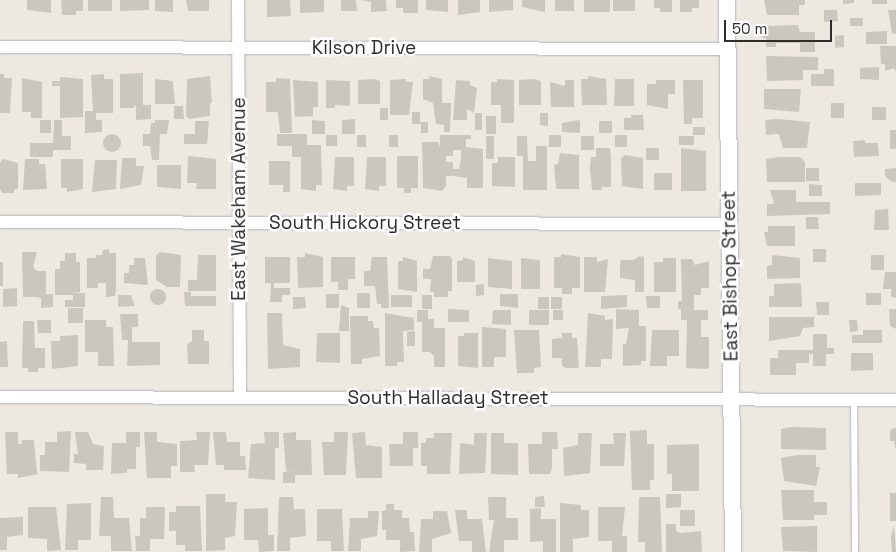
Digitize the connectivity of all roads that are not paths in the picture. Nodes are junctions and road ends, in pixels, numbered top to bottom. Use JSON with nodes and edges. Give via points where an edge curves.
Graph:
{"nodes":[{"id":1,"x":238,"y":0,"type":"edge"},
{"id":2,"x":727,"y":0,"type":"edge"},
{"id":3,"x":0,"y":47,"type":"edge"},
{"id":4,"x":238,"y":48,"type":"junction"},
{"id":5,"x":728,"y":49,"type":"junction"},
{"id":6,"x":0,"y":222,"type":"edge"},
{"id":7,"x":239,"y":223,"type":"junction"},
{"id":8,"x":730,"y":224,"type":"junction"},
{"id":9,"x":0,"y":397,"type":"edge"},
{"id":10,"x":240,"y":398,"type":"junction"},
{"id":11,"x":732,"y":399,"type":"junction"},
{"id":12,"x":854,"y":400,"type":"junction"},
{"id":13,"x":896,"y":400,"type":"edge"},
{"id":14,"x":733,"y":552,"type":"edge"},
{"id":15,"x":855,"y":552,"type":"edge"}],
"edges":[{"from":1,"to":4,"type":"street","name":"East Wakeham Avenue"},
{"from":2,"to":5,"type":"street","name":"East Bishop Street"},
{"from":3,"to":4,"type":"street","name":"Kilson Drive"},
{"from":4,"to":5,"type":"street","name":"Kilson Drive"},
{"from":4,"to":7,"type":"street","name":"East Wakeham Avenue"},
{"from":5,"to":8,"type":"street","name":"East Bishop Street"},
{"from":6,"to":7,"type":"street","name":"South Hickory Street"},
{"from":7,"to":8,"type":"street","name":"South Hickory Street"},
{"from":7,"to":10,"type":"street","name":"East Wakeham Avenue"},
{"from":8,"to":11,"type":"street","name":"East Bishop Street"},
{"from":9,"to":10,"type":"street","name":"South Halladay Street"},
{"from":10,"to":11,"type":"street","name":"South Halladay Street"},
{"from":11,"to":12,"type":"street","name":"South Halladay Street"},
{"from":11,"to":14,"type":"street","name":"East Bishop Street"},
{"from":12,"to":13,"type":"street","name":"South Halladay Street"},
{"from":12,"to":15,"type":"lane"}]}
